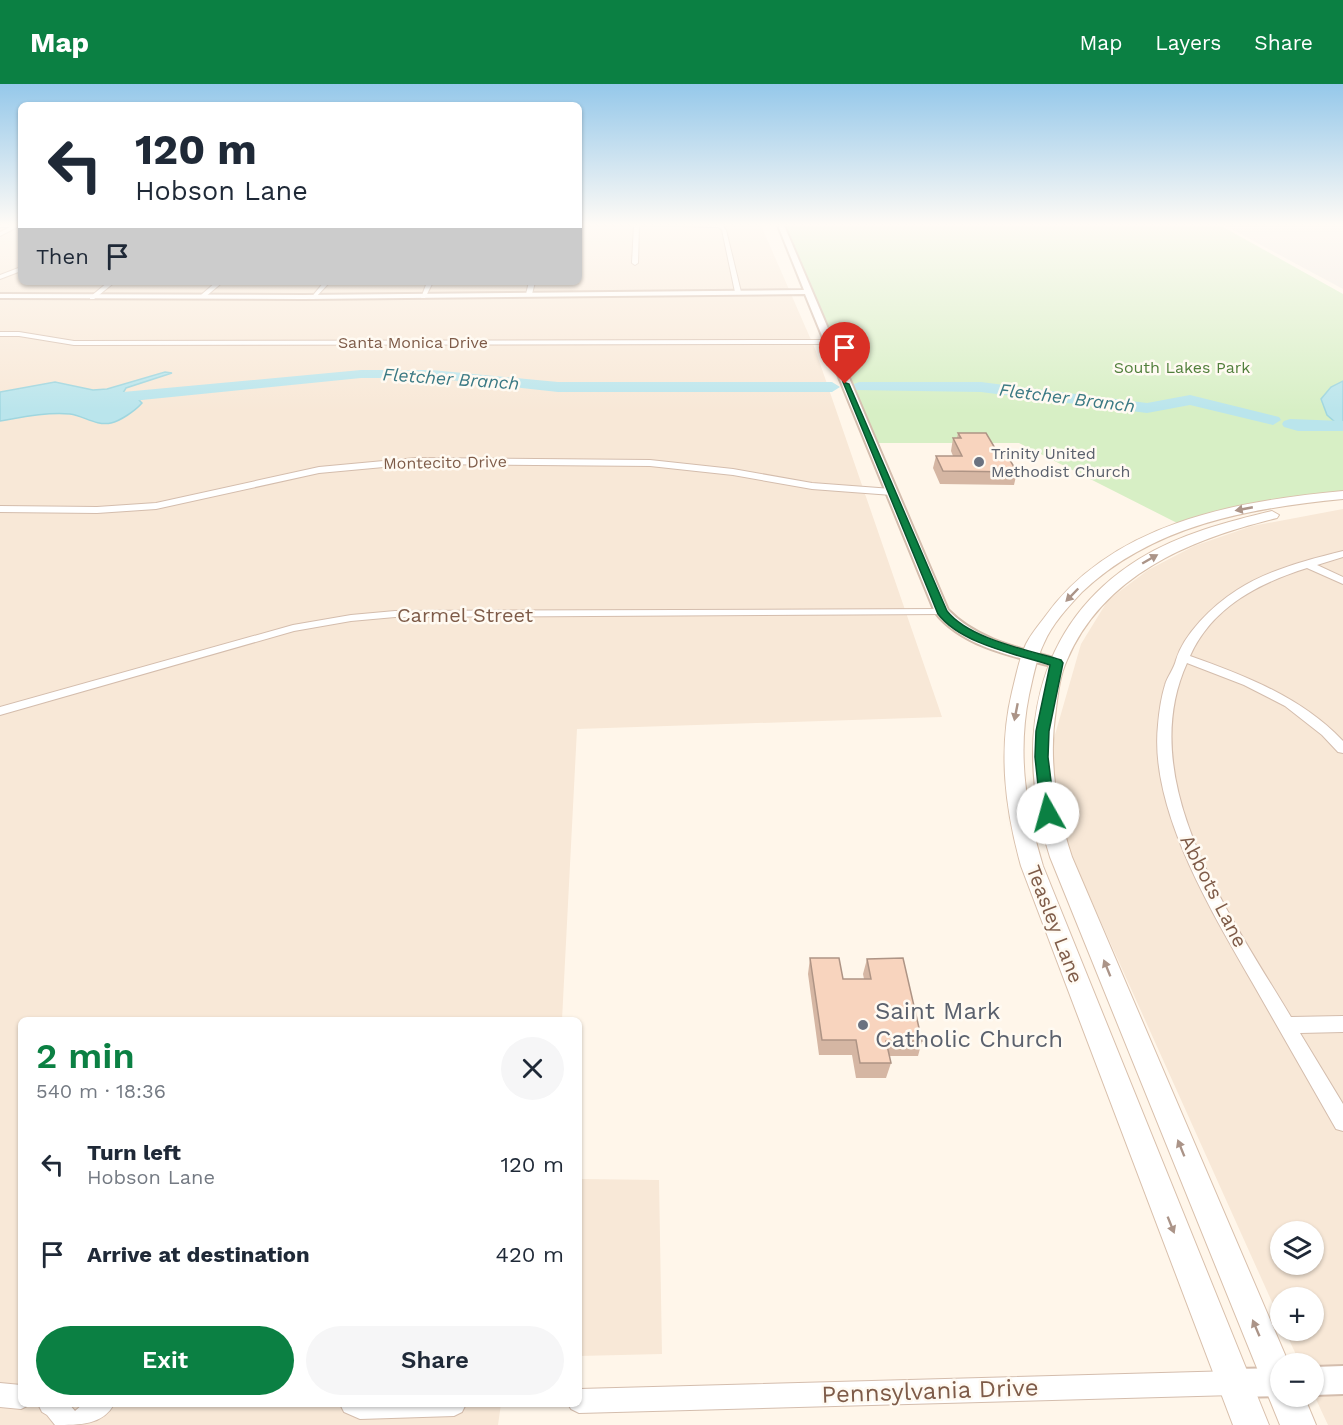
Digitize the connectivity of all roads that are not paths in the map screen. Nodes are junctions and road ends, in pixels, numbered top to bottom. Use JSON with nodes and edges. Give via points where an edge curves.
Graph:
{"nodes":[{"id":1,"x":108,"y":286,"type":"edge"},
{"id":2,"x":216,"y":286,"type":"edge"},
{"id":3,"x":324,"y":286,"type":"edge"},
{"id":4,"x":428,"y":286,"type":"edge"},
{"id":5,"x":531,"y":286,"type":"edge"},
{"id":6,"x":736,"y":286,"type":"edge"},
{"id":7,"x":806,"y":286,"type":"edge"},
{"id":8,"x":737,"y":291,"type":"junction"},
{"id":9,"x":808,"y":291,"type":"junction"},
{"id":10,"x":529,"y":293,"type":"junction"},
{"id":11,"x":0,"y":296,"type":"edge"},
{"id":12,"x":203,"y":296,"type":"junction"},
{"id":13,"x":423,"y":296,"type":"junction"},
{"id":14,"x":92,"y":298,"type":"junction"},
{"id":15,"x":312,"y":298,"type":"junction"},
{"id":16,"x":0,"y":334,"type":"edge"},
{"id":17,"x":828,"y":342,"type":"junction"},
{"id":18,"x":892,"y":492,"type":"junction"},
{"id":19,"x":1343,"y":495,"type":"edge"},
{"id":20,"x":1343,"y":505,"type":"edge"},
{"id":21,"x":0,"y":509,"type":"edge"},
{"id":22,"x":1343,"y":554,"type":"edge"},
{"id":23,"x":1308,"y":564,"type":"junction"},
{"id":24,"x":1343,"y":581,"type":"edge"},
{"id":25,"x":942,"y":612,"type":"junction"},
{"id":26,"x":1030,"y":656,"type":"junction"},
{"id":27,"x":1182,"y":657,"type":"junction"},
{"id":28,"x":1056,"y":663,"type":"junction"},
{"id":29,"x":0,"y":711,"type":"edge"},
{"id":30,"x":1343,"y":749,"type":"edge"},
{"id":31,"x":1343,"y":1024,"type":"edge"},
{"id":32,"x":1287,"y":1025,"type":"junction"},
{"id":33,"x":1343,"y":1122,"type":"edge"},
{"id":34,"x":1270,"y":1357,"type":"edge"},
{"id":35,"x":1343,"y":1380,"type":"edge"},
{"id":36,"x":1324,"y":1381,"type":"edge"},
{"id":37,"x":1234,"y":1383,"type":"junction"},
{"id":38,"x":1270,"y":1385,"type":"edge"},
{"id":39,"x":0,"y":1395,"type":"edge"},
{"id":40,"x":18,"y":1397,"type":"edge"},
{"id":41,"x":582,"y":1401,"type":"edge"},
{"id":42,"x":56,"y":1407,"type":"edge"},
{"id":43,"x":98,"y":1407,"type":"edge"},
{"id":44,"x":1291,"y":1407,"type":"edge"},
{"id":45,"x":71,"y":1425,"type":"edge"},
{"id":46,"x":76,"y":1425,"type":"edge"},
{"id":47,"x":1251,"y":1425,"type":"edge"},
{"id":48,"x":1298,"y":1425,"type":"edge"}],
"edges":[{"from":1,"to":14,"type":"street"},
{"from":2,"to":12,"type":"street"},
{"from":3,"to":15,"type":"street"},
{"from":4,"to":13,"type":"street"},
{"from":5,"to":10,"type":"street"},
{"from":6,"to":8,"type":"street"},
{"from":7,"to":9,"type":"street"},
{"from":8,"to":9,"type":"street"},
{"from":8,"to":10,"type":"street"},
{"from":9,"to":17,"type":"street"},
{"from":10,"to":13,"type":"street"},
{"from":11,"to":14,"type":"street"},
{"from":12,"to":14,"type":"street"},
{"from":12,"to":15,"type":"street"},
{"from":13,"to":15,"type":"street"},
{"from":16,"to":17,"type":"street","name":"Santa Monica Drive","via":[[74,343]]},
{"from":17,"to":18,"type":"street"},
{"from":18,"to":21,"type":"street","name":"Montecito Drive","via":[[812,486],[650,463],[416,460],[319,470],[156,506]]},
{"from":18,"to":25,"type":"street"},
{"from":19,"to":26,"type":"main road","name":"Teasley Lane","one_way":true,"via":[[1243,509],[1190,523],[1138,545],[1078,588],[1047,623]]},
{"from":28,"to":20,"type":"main road","name":"Teasley Lane","one_way":true,"via":[[1075,627],[1105,590],[1158,555],[1208,533],[1263,517]]},
{"from":22,"to":23,"type":"street","name":"Abbots Lane"},
{"from":23,"to":24,"type":"street"},
{"from":23,"to":27,"type":"street","name":"Abbots Lane","via":[[1260,581],[1230,600],[1201,627]]},
{"from":25,"to":26,"type":"street","via":[[960,628]]},
{"from":25,"to":29,"type":"street","name":"Carmel Street","via":[[394,614],[351,618],[292,628]]},
{"from":26,"to":28,"type":"street"},
{"from":26,"to":37,"type":"main road","name":"Teasley Lane","one_way":true,"via":[[1014,716],[1012,756],[1016,810],[1024,840]]},
{"from":27,"to":30,"type":"street","via":[[1282,698],[1315,721]]},
{"from":27,"to":32,"type":"street","name":"Abbots Lane","via":[[1169,689],[1164,730],[1165,764],[1172,796],[1187,844],[1214,900]]},
{"from":34,"to":28,"type":"main road","name":"Teasley Lane","one_way":true,"via":[[1054,838],[1042,757],[1044,722]]},
{"from":31,"to":32,"type":"street"},
{"from":32,"to":33,"type":"street","name":"Abbots Lane"},
{"from":35,"to":36,"type":"street"},
{"from":37,"to":38,"type":"street","name":"Pennsylvania Drive"},
{"from":37,"to":41,"type":"street","name":"Pennsylvania Drive"},
{"from":37,"to":47,"type":"main road","name":"Teasley Lane"},
{"from":39,"to":40,"type":"street"},
{"from":42,"to":45,"type":"street"},
{"from":43,"to":46,"type":"street"},
{"from":44,"to":48,"type":"main road","name":"Teasley Lane"}]}
